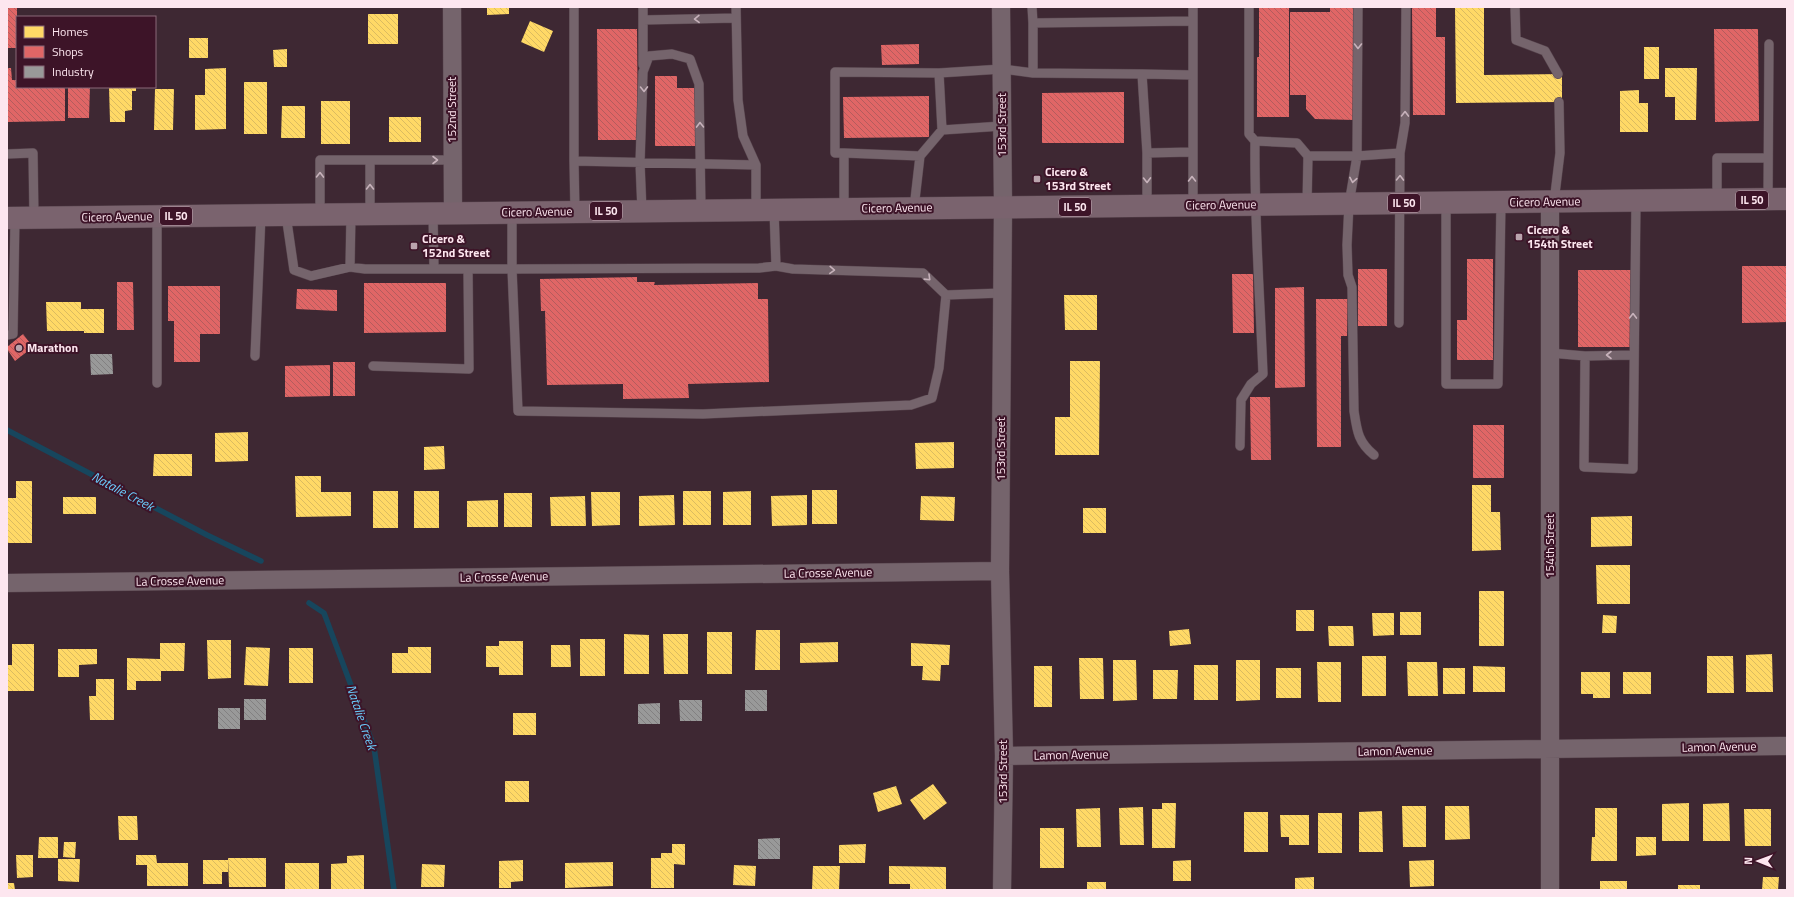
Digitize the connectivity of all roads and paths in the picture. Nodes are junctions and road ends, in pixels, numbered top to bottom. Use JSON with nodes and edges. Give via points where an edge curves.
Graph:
{"nodes":[{"id":1,"x":452,"y":7,"type":"edge"},
{"id":2,"x":574,"y":7,"type":"edge"},
{"id":3,"x":643,"y":7,"type":"edge"},
{"id":4,"x":736,"y":7,"type":"edge"},
{"id":5,"x":1001,"y":7,"type":"edge"},
{"id":6,"x":1032,"y":7,"type":"edge"},
{"id":7,"x":1193,"y":7,"type":"edge"},
{"id":8,"x":1249,"y":7,"type":"edge"},
{"id":9,"x":1358,"y":7,"type":"edge"},
{"id":10,"x":1406,"y":7,"type":"edge"},
{"id":11,"x":1515,"y":7,"type":"edge"},
{"id":12,"x":736,"y":18,"type":"junction"},
{"id":13,"x":643,"y":20,"type":"junction"},
{"id":14,"x":1193,"y":21,"type":"junction"},
{"id":15,"x":1032,"y":23,"type":"junction"},
{"id":16,"x":1769,"y":44,"type":"dead end"},
{"id":17,"x":1002,"y":69,"type":"junction"},
{"id":18,"x":644,"y":72,"type":"junction"},
{"id":19,"x":939,"y":73,"type":"junction"},
{"id":20,"x":1033,"y":73,"type":"junction"},
{"id":21,"x":1142,"y":74,"type":"junction"},
{"id":22,"x":1558,"y":74,"type":"dead end"},
{"id":23,"x":1193,"y":75,"type":"junction"},
{"id":24,"x":1559,"y":102,"type":"dead end"},
{"id":25,"x":1002,"y":126,"type":"junction"},
{"id":26,"x":942,"y":130,"type":"junction"},
{"id":27,"x":1255,"y":141,"type":"junction"},
{"id":28,"x":1192,"y":152,"type":"junction"},
{"id":29,"x":844,"y":153,"type":"junction"},
{"id":30,"x":1147,"y":153,"type":"junction"},
{"id":31,"x":1400,"y":153,"type":"junction"},
{"id":32,"x":7,"y":154,"type":"edge"},
{"id":33,"x":920,"y":156,"type":"junction"},
{"id":34,"x":1308,"y":156,"type":"junction"},
{"id":35,"x":1357,"y":156,"type":"junction"},
{"id":36,"x":1768,"y":158,"type":"junction"},
{"id":37,"x":370,"y":160,"type":"junction"},
{"id":38,"x":453,"y":160,"type":"junction"},
{"id":39,"x":574,"y":161,"type":"junction"},
{"id":40,"x":640,"y":163,"type":"junction"},
{"id":41,"x":700,"y":164,"type":"junction"},
{"id":42,"x":756,"y":165,"type":"junction"},
{"id":43,"x":1778,"y":199,"type":"edge"},
{"id":44,"x":1717,"y":200,"type":"junction"},
{"id":45,"x":1636,"y":201,"type":"junction"},
{"id":46,"x":1501,"y":202,"type":"junction"},
{"id":47,"x":1552,"y":202,"type":"junction"},
{"id":48,"x":1400,"y":203,"type":"junction"},
{"id":49,"x":1446,"y":203,"type":"junction"},
{"id":50,"x":1307,"y":204,"type":"junction"},
{"id":51,"x":1349,"y":204,"type":"junction"},
{"id":52,"x":1193,"y":205,"type":"junction"},
{"id":53,"x":1254,"y":205,"type":"junction"},
{"id":54,"x":1147,"y":206,"type":"junction"},
{"id":55,"x":1003,"y":207,"type":"junction"},
{"id":56,"x":914,"y":208,"type":"junction"},
{"id":57,"x":844,"y":209,"type":"junction"},
{"id":58,"x":701,"y":210,"type":"junction"},
{"id":59,"x":765,"y":210,"type":"junction"},
{"id":60,"x":642,"y":211,"type":"junction"},
{"id":61,"x":512,"y":212,"type":"junction"},
{"id":62,"x":575,"y":212,"type":"junction"},
{"id":63,"x":443,"y":213,"type":"junction"},
{"id":64,"x":320,"y":214,"type":"junction"},
{"id":65,"x":360,"y":214,"type":"junction"},
{"id":66,"x":261,"y":215,"type":"junction"},
{"id":67,"x":286,"y":215,"type":"junction"},
{"id":68,"x":157,"y":216,"type":"junction"},
{"id":69,"x":19,"y":218,"type":"edge"},
{"id":70,"x":11,"y":266,"type":"edge"},
{"id":71,"x":776,"y":266,"type":"junction"},
{"id":72,"x":350,"y":267,"type":"junction"},
{"id":73,"x":434,"y":269,"type":"junction"},
{"id":74,"x":468,"y":269,"type":"junction"},
{"id":75,"x":512,"y":269,"type":"junction"},
{"id":76,"x":1002,"y":293,"type":"junction"},
{"id":77,"x":946,"y":295,"type":"junction"},
{"id":78,"x":1399,"y":323,"type":"dead end"},
{"id":79,"x":7,"y":335,"type":"edge"},
{"id":80,"x":1550,"y":353,"type":"junction"},
{"id":81,"x":1633,"y":355,"type":"junction"},
{"id":82,"x":255,"y":356,"type":"dead end"},
{"id":83,"x":1585,"y":356,"type":"junction"},
{"id":84,"x":373,"y":366,"type":"dead end"},
{"id":85,"x":158,"y":383,"type":"dead end"},
{"id":86,"x":1240,"y":446,"type":"dead end"},
{"id":87,"x":1374,"y":455,"type":"dead end"},
{"id":88,"x":1000,"y":571,"type":"junction"},
{"id":89,"x":7,"y":583,"type":"edge"},
{"id":90,"x":1787,"y":746,"type":"edge"},
{"id":91,"x":1550,"y":749,"type":"junction"},
{"id":92,"x":1004,"y":756,"type":"junction"},
{"id":93,"x":1002,"y":890,"type":"edge"},
{"id":94,"x":1550,"y":890,"type":"edge"}],
"edges":[{"from":1,"to":38,"type":"street","name":"152nd Street"},
{"from":2,"to":39,"type":"lane"},
{"from":3,"to":13,"type":"lane"},
{"from":4,"to":12,"type":"lane"},
{"from":5,"to":17,"type":"street","name":"153rd Street"},
{"from":6,"to":15,"type":"lane"},
{"from":7,"to":14,"type":"lane"},
{"from":8,"to":27,"type":"lane","via":[[1249,134]]},
{"from":9,"to":35,"type":"lane","one_way":true},
{"from":31,"to":10,"type":"lane","one_way":true,"via":[[1405,123]]},
{"from":11,"to":22,"type":"lane","via":[[1516,40],[1545,50]]},
{"from":12,"to":13,"type":"lane","one_way":true},
{"from":12,"to":42,"type":"lane","via":[[738,100],[744,136]]},
{"from":13,"to":18,"type":"lane"},
{"from":14,"to":15,"type":"lane"},
{"from":14,"to":23,"type":"lane"},
{"from":15,"to":20,"type":"lane"},
{"from":16,"to":36,"type":"lane"},
{"from":17,"to":19,"type":"lane"},
{"from":17,"to":20,"type":"lane"},
{"from":17,"to":25,"type":"street","name":"153rd Street"},
{"from":18,"to":40,"type":"lane","one_way":true},
{"from":41,"to":18,"type":"lane","one_way":true,"via":[[699,84],[690,59],[672,54],[649,56]]},
{"from":19,"to":26,"type":"lane"},
{"from":19,"to":29,"type":"lane","via":[[835,72],[835,153]]},
{"from":20,"to":21,"type":"lane"},
{"from":21,"to":23,"type":"lane"},
{"from":21,"to":30,"type":"lane"},
{"from":23,"to":28,"type":"lane"},
{"from":24,"to":47,"type":"lane","via":[[1560,153]]},
{"from":25,"to":26,"type":"lane"},
{"from":25,"to":55,"type":"street","name":"153rd Street"},
{"from":26,"to":33,"type":"lane"},
{"from":27,"to":34,"type":"lane","via":[[1296,143]]},
{"from":27,"to":53,"type":"lane"},
{"from":28,"to":30,"type":"lane"},
{"from":52,"to":28,"type":"lane","one_way":true},
{"from":29,"to":33,"type":"lane"},
{"from":29,"to":57,"type":"lane"},
{"from":30,"to":54,"type":"lane","one_way":true},
{"from":31,"to":35,"type":"lane"},
{"from":48,"to":31,"type":"lane","one_way":true},
{"from":32,"to":69,"type":"lane","via":[[33,153]]},
{"from":33,"to":56,"type":"lane"},
{"from":34,"to":35,"type":"lane"},
{"from":34,"to":50,"type":"lane"},
{"from":35,"to":51,"type":"lane","one_way":true},
{"from":36,"to":43,"type":"lane"},
{"from":36,"to":44,"type":"lane","via":[[1717,158]]},
{"from":37,"to":38,"type":"lane","one_way":true},
{"from":64,"to":37,"type":"lane","one_way":true,"via":[[320,160]]},
{"from":65,"to":37,"type":"lane","one_way":true},
{"from":38,"to":63,"type":"street","name":"152nd Street"},
{"from":39,"to":40,"type":"lane"},
{"from":39,"to":62,"type":"lane"},
{"from":40,"to":41,"type":"lane"},
{"from":40,"to":60,"type":"lane"},
{"from":41,"to":42,"type":"lane"},
{"from":41,"to":58,"type":"lane"},
{"from":42,"to":59,"type":"lane"},
{"from":43,"to":44,"type":"main road","name":"Cicero Avenue","number":"IL 50"},
{"from":44,"to":45,"type":"main road","name":"Cicero Avenue","number":"IL 50"},
{"from":45,"to":47,"type":"main road","name":"Cicero Avenue","number":"IL 50"},
{"from":81,"to":45,"type":"lane","one_way":true},
{"from":46,"to":47,"type":"main road","name":"Cicero Avenue","number":"IL 50"},
{"from":46,"to":49,"type":"main road","name":"Cicero Avenue","number":"IL 50"},
{"from":46,"to":49,"type":"lane","via":[[1498,384],[1446,384]]},
{"from":47,"to":80,"type":"street","name":"154th Street"},
{"from":48,"to":49,"type":"main road","name":"Cicero Avenue","number":"IL 50"},
{"from":48,"to":51,"type":"main road","name":"Cicero Avenue","number":"IL 50"},
{"from":48,"to":78,"type":"lane"},
{"from":50,"to":51,"type":"main road","name":"Cicero Avenue","number":"IL 50"},
{"from":50,"to":53,"type":"main road","name":"Cicero Avenue","number":"IL 50"},
{"from":51,"to":87,"type":"lane","via":[[1347,245],[1348,275],[1353,300],[1354,411],[1356,428],[1364,447]]},
{"from":52,"to":53,"type":"main road","name":"Cicero Avenue","number":"IL 50"},
{"from":52,"to":54,"type":"main road","name":"Cicero Avenue","number":"IL 50"},
{"from":53,"to":86,"type":"lane","via":[[1263,374],[1251,384],[1241,400]]},
{"from":54,"to":55,"type":"main road","name":"Cicero Avenue","number":"IL 50"},
{"from":55,"to":56,"type":"main road","name":"Cicero Avenue","number":"IL 50"},
{"from":55,"to":76,"type":"street","name":"153rd Street"},
{"from":56,"to":57,"type":"main road","name":"Cicero Avenue","number":"IL 50"},
{"from":57,"to":59,"type":"main road","name":"Cicero Avenue","number":"IL 50"},
{"from":58,"to":59,"type":"main road","name":"Cicero Avenue","number":"IL 50"},
{"from":58,"to":60,"type":"main road","name":"Cicero Avenue","number":"IL 50"},
{"from":59,"to":71,"type":"lane"},
{"from":60,"to":62,"type":"main road","name":"Cicero Avenue","number":"IL 50"},
{"from":61,"to":62,"type":"main road","name":"Cicero Avenue","number":"IL 50"},
{"from":61,"to":63,"type":"main road","name":"Cicero Avenue","number":"IL 50"},
{"from":61,"to":75,"type":"lane"},
{"from":63,"to":65,"type":"main road","name":"Cicero Avenue","number":"IL 50"},
{"from":63,"to":73,"type":"lane"},
{"from":64,"to":65,"type":"main road","name":"Cicero Avenue","number":"IL 50"},
{"from":64,"to":67,"type":"main road","name":"Cicero Avenue","number":"IL 50"},
{"from":65,"to":72,"type":"lane"},
{"from":66,"to":67,"type":"main road","name":"Cicero Avenue","number":"IL 50"},
{"from":66,"to":68,"type":"main road","name":"Cicero Avenue","number":"IL 50"},
{"from":66,"to":82,"type":"lane"},
{"from":67,"to":72,"type":"lane","via":[[294,270],[311,276]]},
{"from":68,"to":69,"type":"main road","name":"Cicero Avenue","number":"IL 50"},
{"from":68,"to":85,"type":"lane"},
{"from":69,"to":70,"type":"lane"},
{"from":70,"to":79,"type":"lane","via":[[13,334]]},
{"from":71,"to":75,"type":"lane"},
{"from":71,"to":77,"type":"lane","one_way":true,"via":[[793,269],[923,273]]},
{"from":72,"to":73,"type":"lane","via":[[365,270]]},
{"from":73,"to":74,"type":"lane"},
{"from":74,"to":75,"type":"lane"},
{"from":74,"to":84,"type":"lane","via":[[468,369]]},
{"from":75,"to":77,"type":"lane","via":[[518,412],[703,414],[911,405],[932,398],[939,368]]},
{"from":76,"to":77,"type":"lane"},
{"from":76,"to":88,"type":"street","name":"153rd Street"},
{"from":80,"to":83,"type":"lane"},
{"from":80,"to":91,"type":"street","name":"154th Street"},
{"from":81,"to":83,"type":"lane","one_way":true},
{"from":81,"to":83,"type":"lane","via":[[1632,468],[1584,467]]},
{"from":88,"to":89,"type":"street","name":"La Crosse Avenue"},
{"from":88,"to":92,"type":"street","name":"153rd Street"},
{"from":90,"to":91,"type":"street","name":"Lamon Avenue"},
{"from":91,"to":92,"type":"street","name":"Lamon Avenue"},
{"from":91,"to":94,"type":"street","name":"154th Street"},
{"from":92,"to":93,"type":"street","name":"153rd Street"}]}
